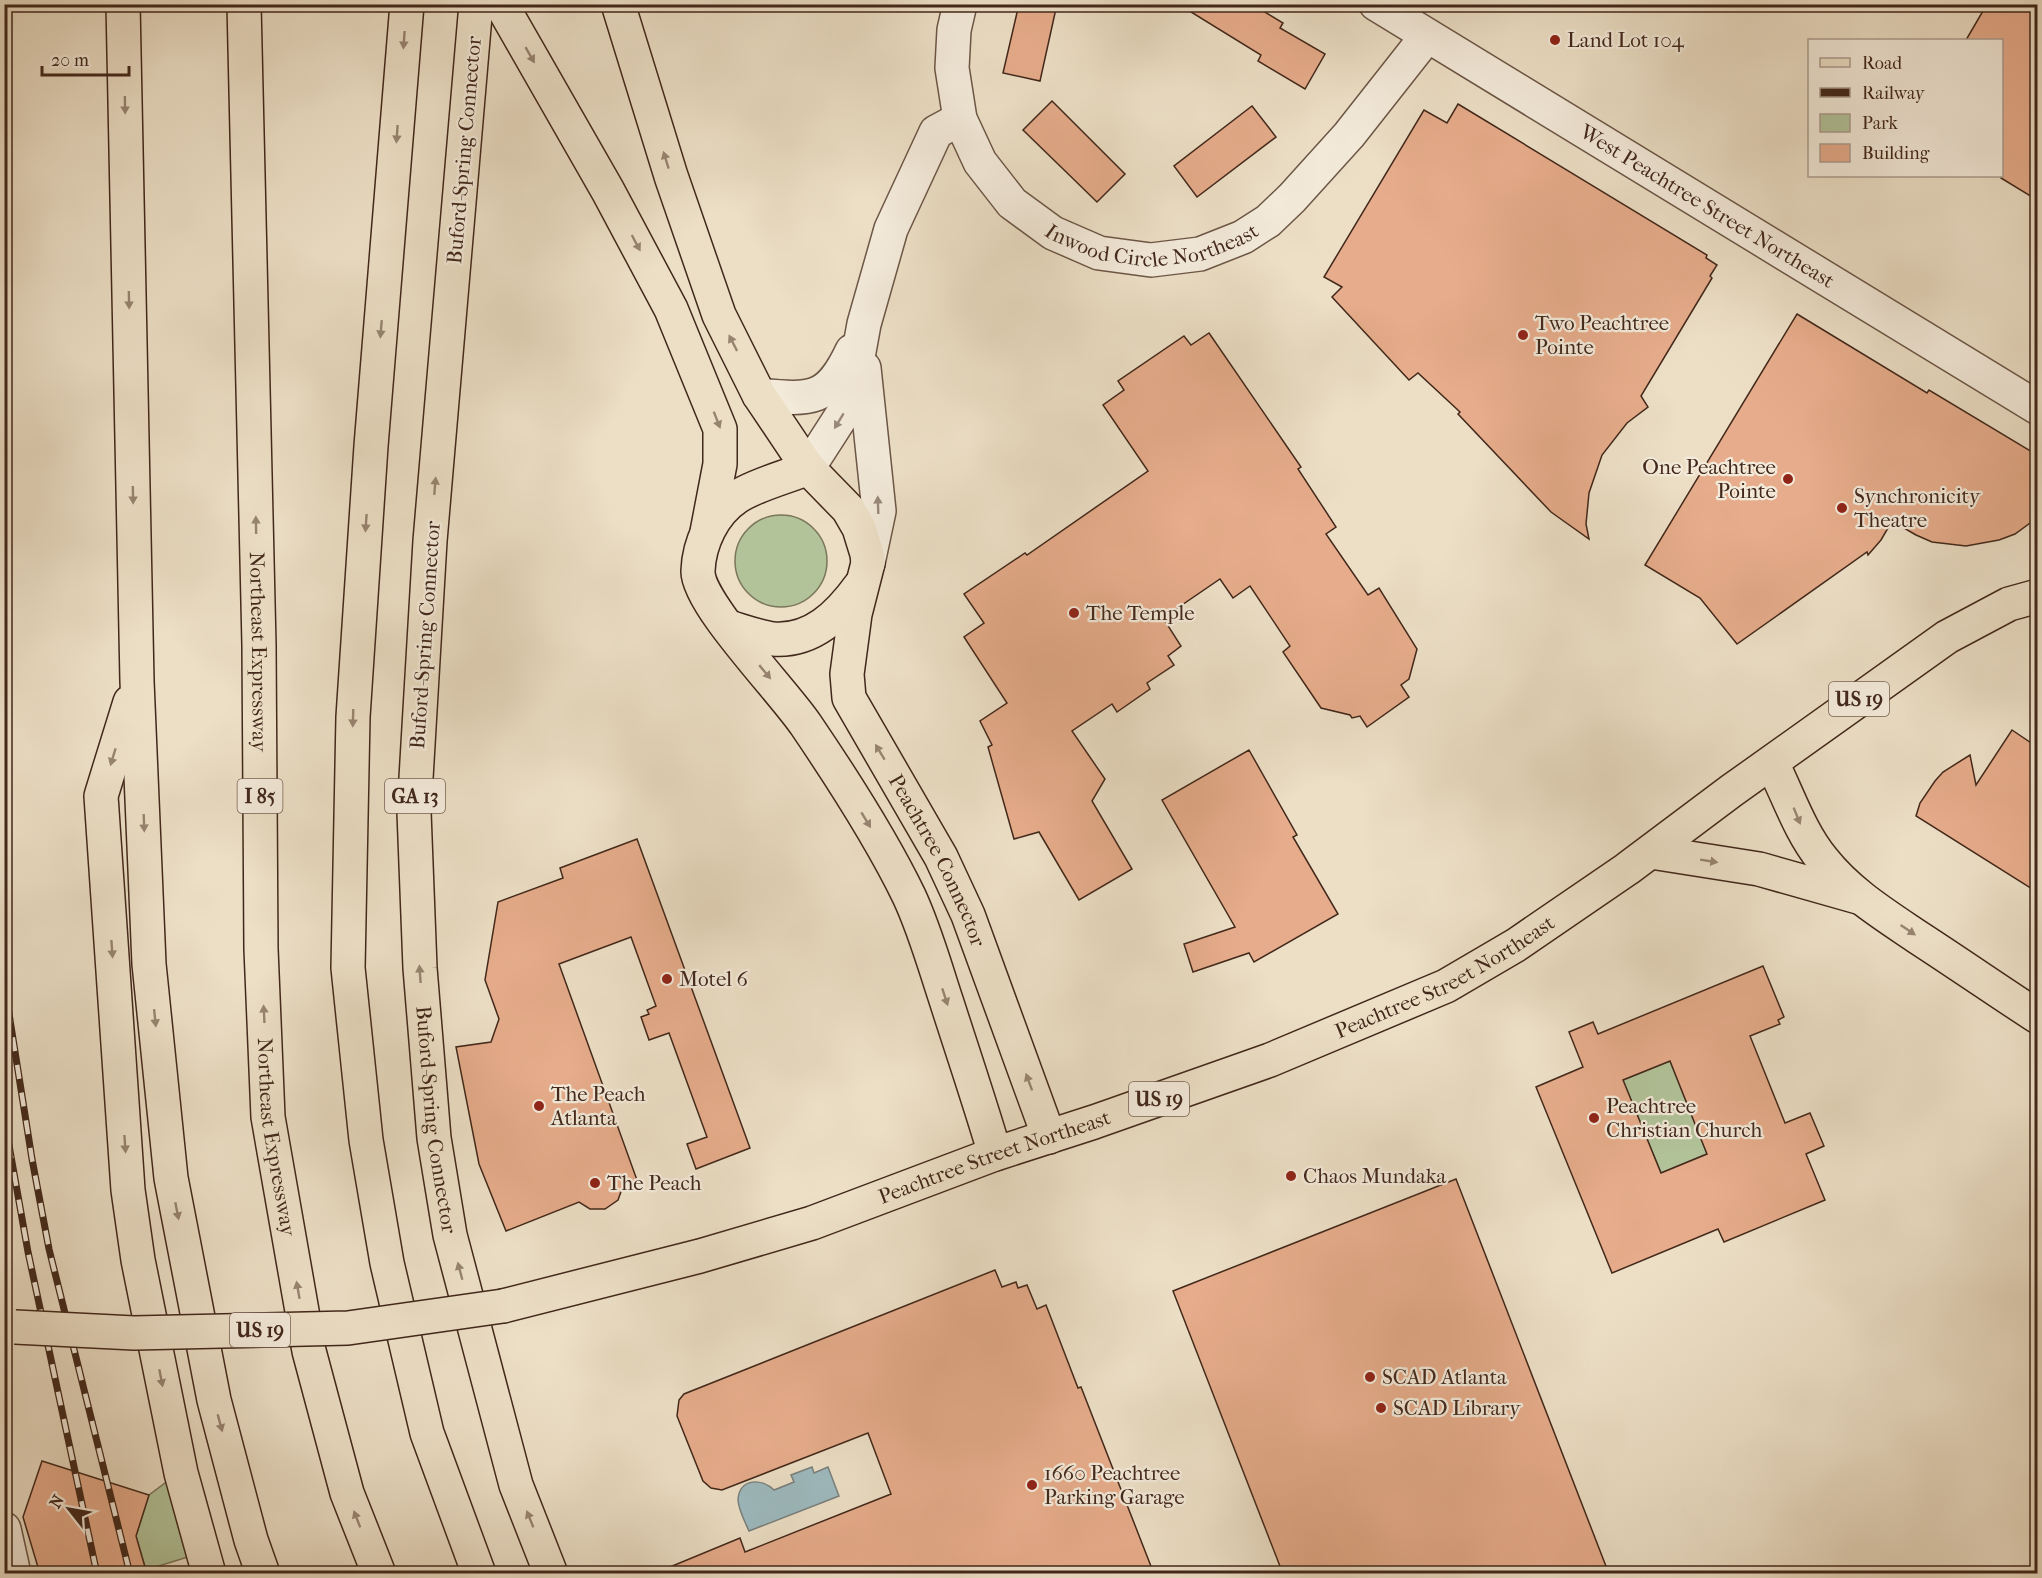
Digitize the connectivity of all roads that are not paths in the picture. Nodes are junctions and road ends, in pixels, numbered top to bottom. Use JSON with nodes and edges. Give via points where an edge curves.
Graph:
{"nodes":[{"id":1,"x":123,"y":4,"type":"edge"},
{"id":2,"x":244,"y":4,"type":"edge"},
{"id":3,"x":406,"y":4,"type":"edge"},
{"id":4,"x":476,"y":4,"type":"edge"},
{"id":5,"x":501,"y":4,"type":"edge"},
{"id":6,"x":618,"y":4,"type":"edge"},
{"id":7,"x":960,"y":4,"type":"edge"},
{"id":8,"x":1376,"y":4,"type":"edge"},
{"id":9,"x":1427,"y":36,"type":"junction"},
{"id":10,"x":960,"y":119,"type":"junction"},
{"id":11,"x":864,"y":324,"type":"junction"},
{"id":12,"x":759,"y":395,"type":"junction"},
{"id":13,"x":2037,"y":408,"type":"edge"},
{"id":14,"x":808,"y":468,"type":"junction"},
{"id":15,"x":707,"y":532,"type":"junction"},
{"id":16,"x":864,"y":574,"type":"junction"},
{"id":17,"x":2037,"y":596,"type":"edge"},
{"id":18,"x":728,"y":627,"type":"junction"},
{"id":19,"x":137,"y":681,"type":"junction"},
{"id":20,"x":1772,"y":763,"type":"junction"},
{"id":21,"x":1651,"y":852,"type":"junction"},
{"id":22,"x":1860,"y":898,"type":"junction"},
{"id":23,"x":2037,"y":1017,"type":"edge"},
{"id":24,"x":1049,"y":1137,"type":"junction"},
{"id":25,"x":995,"y":1154,"type":"junction"},
{"id":26,"x":10,"y":1327,"type":"edge"},
{"id":27,"x":4,"y":1529,"type":"edge"},
{"id":28,"x":14,"y":1574,"type":"edge"},
{"id":29,"x":209,"y":1574,"type":"edge"},
{"id":30,"x":263,"y":1574,"type":"edge"},
{"id":31,"x":379,"y":1574,"type":"edge"},
{"id":32,"x":479,"y":1574,"type":"edge"},
{"id":33,"x":551,"y":1574,"type":"edge"}],
"edges":[{"from":1,"to":19,"type":"main road","one_way":true},
{"from":31,"to":2,"type":"main road","name":"Northeast Expressway","number":"I 85","one_way":true,"via":[[347,1493],[309,1351],[268,1117],[261,949],[259,645]]},
{"from":3,"to":32,"type":"main road","one_way":true,"via":[[353,717],[348,968],[366,1140],[387,1263],[427,1432]]},
{"from":33,"to":4,"type":"main road","name":"Buford-Spring Connector","number":"GA 13","one_way":true,"via":[[516,1485],[450,1235],[435,1138],[420,968],[415,800],[430,541]]},
{"from":5,"to":15,"type":"main road","one_way":true,"via":[[671,309],[720,429],[720,464]]},
{"from":12,"to":6,"type":"main road","one_way":true,"via":[[718,315]]},
{"from":7,"to":10,"type":"street","name":"Inwood Circle Northeast","via":[[952,68]]},
{"from":8,"to":9,"type":"street","name":"West Peachtree Street Northeast"},
{"from":9,"to":10,"type":"street","name":"Inwood Circle Northeast","via":[[1349,135],[1292,198],[1268,221],[1243,237],[1200,254],[1151,260],[1099,252],[1053,233],[1012,202],[980,162]]},
{"from":9,"to":13,"type":"street","name":"West Peachtree Street Northeast"},
{"from":10,"to":11,"type":"street","via":[[936,132],[891,230]]},
{"from":11,"to":12,"type":"street","via":[[831,387],[798,398]]},
{"from":11,"to":14,"type":"street","one_way":true,"via":[[844,412]]},
{"from":16,"to":11,"type":"street","one_way":true,"via":[[879,512],[864,374]]},
{"from":12,"to":14,"type":"main road"},
{"from":14,"to":15,"type":"main road","name":"Peachtree Connector","via":[[736,497]]},
{"from":14,"to":16,"type":"main road","name":"Peachtree Connector","via":[[848,509],[859,528]]},
{"from":15,"to":18,"type":"main road","name":"Peachtree Connector","via":[[698,574],[715,612]]},
{"from":16,"to":18,"type":"main road","via":[[837,615],[819,629],[797,637],[774,639]]},
{"from":24,"to":16,"type":"main road","name":"Peachtree Connector","one_way":true,"via":[[968,915],[941,857],[849,698],[847,674]]},
{"from":17,"to":20,"type":"main road","name":"Peachtree Street Northeast","number":"US 19","via":[[2009,604],[1947,637]]},
{"from":18,"to":25,"type":"main road","name":"Peachtree Connector","one_way":true,"via":[[818,743],[909,896]]},
{"from":19,"to":29,"type":"main road","one_way":true,"via":[[101,796],[128,1190],[138,1260],[181,1473]]},
{"from":19,"to":30,"type":"main road","one_way":true,"via":[[149,964],[171,1178],[214,1400]]},
{"from":20,"to":21,"type":"main road","name":"Peachtree Street Northeast","number":"US 19"},
{"from":20,"to":22,"type":"main road","one_way":true,"via":[[1797,819],[1823,860]]},
{"from":21,"to":22,"type":"main road","one_way":true,"via":[[1759,869]]},
{"from":21,"to":24,"type":"main road","name":"Peachtree Street Northeast","number":"US 19","via":[[1516,945],[1446,986],[1269,1060]]},
{"from":22,"to":23,"type":"main road","one_way":true},
{"from":24,"to":25,"type":"main road","name":"Peachtree Street Northeast","number":"US 19"},
{"from":25,"to":26,"type":"main road","name":"Peachtree Street Northeast","number":"US 19","bridge":true,"via":[[803,1226],[503,1306],[348,1328],[134,1333]]},
{"from":27,"to":28,"type":"street"}]}
